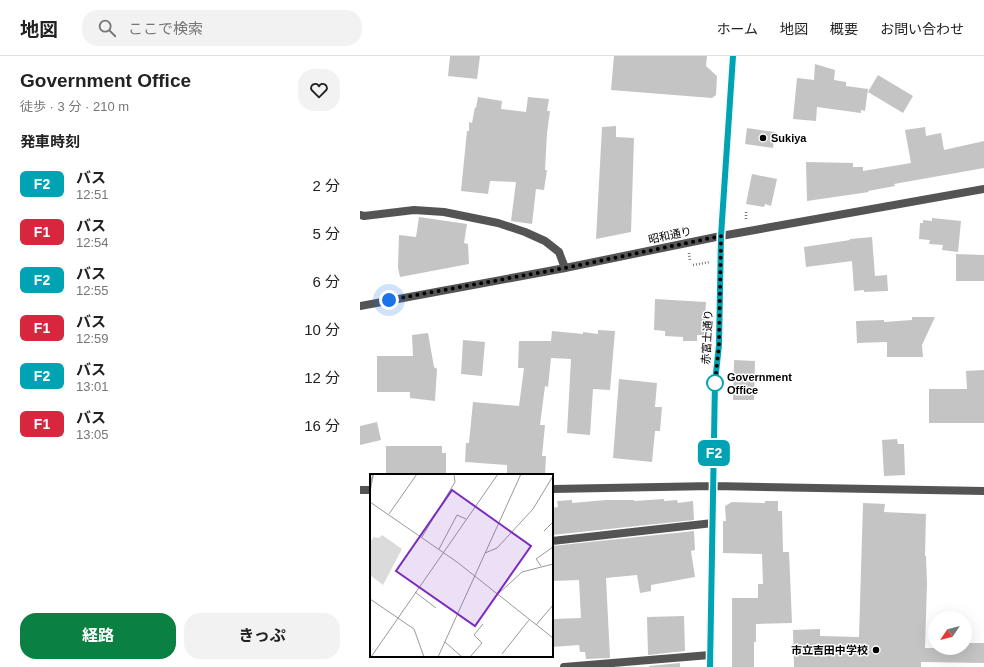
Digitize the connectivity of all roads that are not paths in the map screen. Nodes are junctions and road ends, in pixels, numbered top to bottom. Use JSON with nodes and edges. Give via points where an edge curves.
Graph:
{"nodes":[{"id":1,"x":733,"y":56,"type":"edge"},
{"id":2,"x":984,"y":189,"type":"edge"},
{"id":3,"x":360,"y":215,"type":"edge"},
{"id":4,"x":721,"y":236,"type":"junction"},
{"id":5,"x":565,"y":268,"type":"junction"},
{"id":6,"x":360,"y":306,"type":"edge"},
{"id":7,"x":713,"y":486,"type":"junction"},
{"id":8,"x":553,"y":489,"type":"edge"},
{"id":9,"x":984,"y":491,"type":"edge"},
{"id":10,"x":713,"y":523,"type":"junction"},
{"id":11,"x":553,"y":541,"type":"edge"},
{"id":12,"x":710,"y":655,"type":"junction"},
{"id":13,"x":564,"y":667,"type":"edge"},
{"id":14,"x":710,"y":667,"type":"edge"}],
"edges":[{"from":1,"to":4,"type":"street","name":"赤富士通り"},
{"from":2,"to":4,"type":"street","name":"昭和通り"},
{"from":3,"to":5,"type":"street","via":[[414,210],[444,212],[498,223],[546,241],[559,252]]},
{"from":4,"to":5,"type":"street","name":"昭和通り"},
{"from":4,"to":7,"type":"street","name":"赤富士通り"},
{"from":5,"to":6,"type":"street","name":"昭和通り"},
{"from":7,"to":8,"type":"street"},
{"from":7,"to":9,"type":"street"},
{"from":7,"to":10,"type":"street","name":"赤富士通り"},
{"from":10,"to":11,"type":"street"},
{"from":10,"to":12,"type":"street","name":"赤富士通り"},
{"from":12,"to":13,"type":"street"},
{"from":12,"to":14,"type":"street","name":"赤富士通り"}]}
